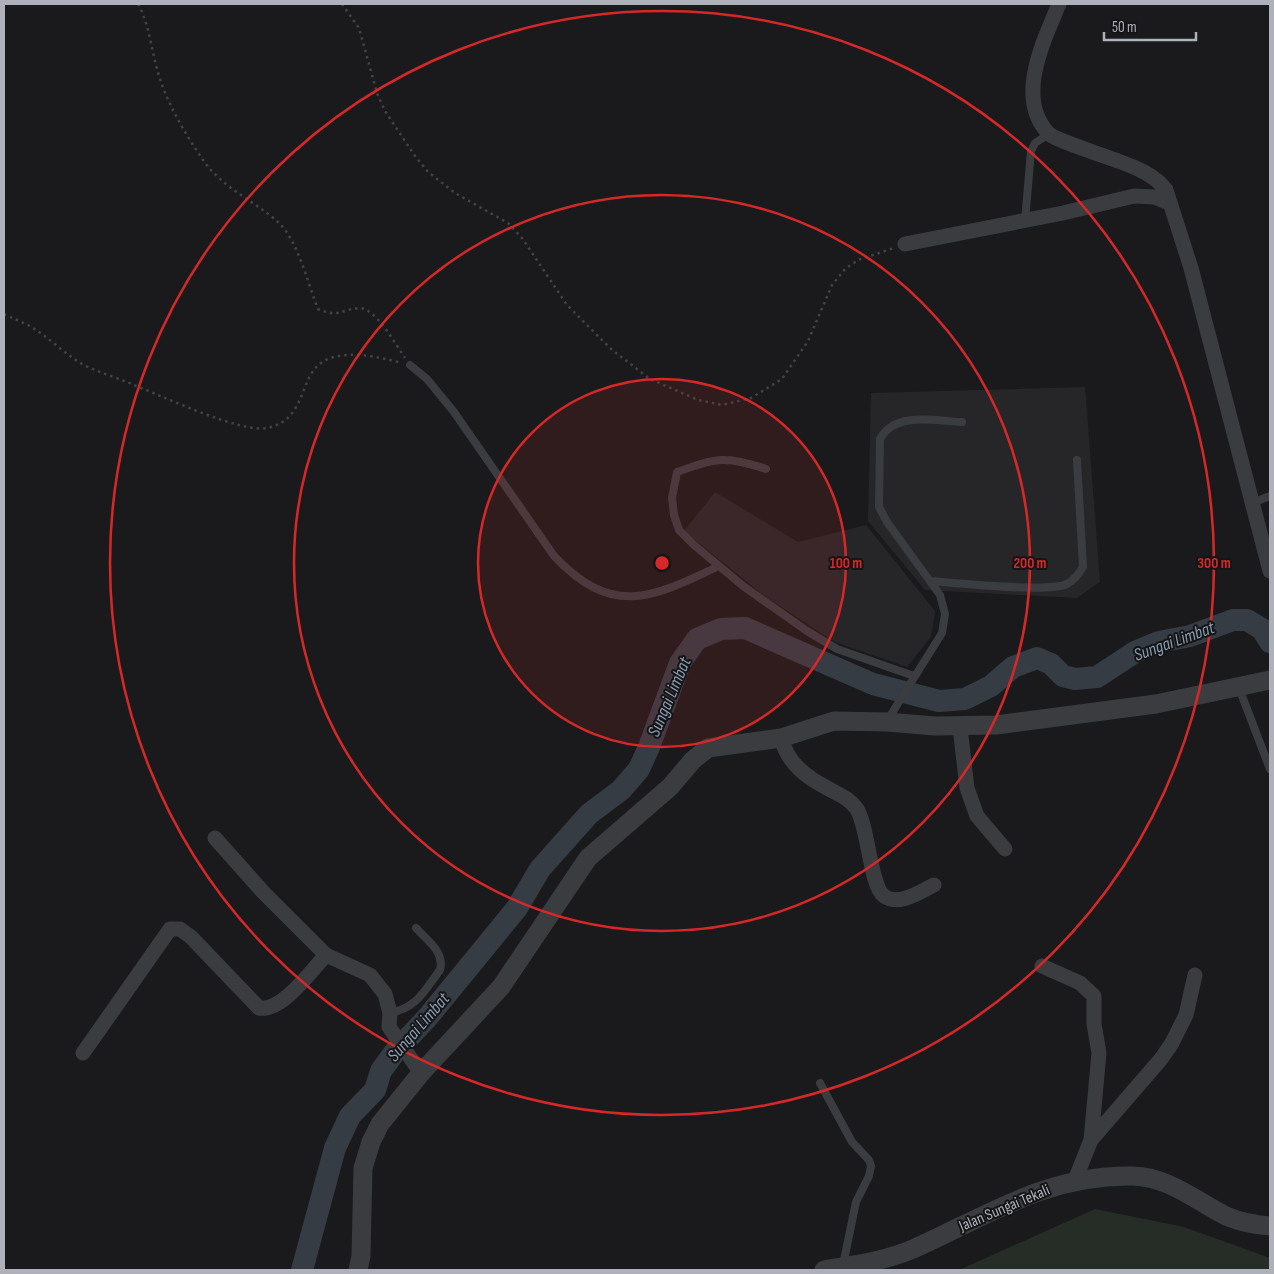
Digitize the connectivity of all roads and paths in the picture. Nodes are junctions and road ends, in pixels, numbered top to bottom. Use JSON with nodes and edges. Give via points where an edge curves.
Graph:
{"nodes":[{"id":1,"x":138,"y":4,"type":"edge"},
{"id":2,"x":342,"y":4,"type":"edge"},
{"id":3,"x":1059,"y":4,"type":"edge"},
{"id":4,"x":1048,"y":134,"type":"junction"},
{"id":5,"x":1170,"y":203,"type":"junction"},
{"id":6,"x":1025,"y":221,"type":"junction"},
{"id":7,"x":905,"y":244,"type":"joint"},
{"id":8,"x":4,"y":314,"type":"edge"},
{"id":9,"x":410,"y":366,"type":"junction"},
{"id":10,"x":962,"y":422,"type":"dead end"},
{"id":11,"x":1077,"y":460,"type":"dead end"},
{"id":12,"x":766,"y":469,"type":"dead end"},
{"id":13,"x":1270,"y":496,"type":"edge"},
{"id":14,"x":1252,"y":503,"type":"junction"},
{"id":15,"x":719,"y":566,"type":"junction"},
{"id":16,"x":1270,"y":571,"type":"edge"},
{"id":17,"x":930,"y":581,"type":"junction"},
{"id":18,"x":914,"y":676,"type":"junction"},
{"id":19,"x":1270,"y":680,"type":"edge"},
{"id":20,"x":1239,"y":688,"type":"junction"},
{"id":21,"x":887,"y":722,"type":"junction"},
{"id":22,"x":960,"y":727,"type":"junction"},
{"id":23,"x":781,"y":738,"type":"junction"},
{"id":24,"x":1270,"y":769,"type":"edge"},
{"id":25,"x":215,"y":838,"type":"dead end"},
{"id":26,"x":1005,"y":849,"type":"dead end"},
{"id":27,"x":934,"y":885,"type":"dead end"},
{"id":28,"x":416,"y":928,"type":"dead end"},
{"id":29,"x":326,"y":955,"type":"junction"},
{"id":30,"x":1042,"y":966,"type":"dead end"},
{"id":31,"x":1195,"y":975,"type":"dead end"},
{"id":32,"x":390,"y":1013,"type":"junction"},
{"id":33,"x":83,"y":1053,"type":"dead end"},
{"id":34,"x":421,"y":1073,"type":"junction"},
{"id":35,"x":820,"y":1083,"type":"dead end"},
{"id":36,"x":1091,"y":1140,"type":"junction"},
{"id":37,"x":1076,"y":1180,"type":"junction"},
{"id":38,"x":1270,"y":1226,"type":"edge"},
{"id":39,"x":833,"y":1269,"type":"edge"},
{"id":40,"x":358,"y":1270,"type":"edge"}],
"edges":[{"from":1,"to":9,"type":"path","via":[[146,17],[168,102],[204,161],[218,178],[280,224],[292,242],[318,309],[331,315],[360,308],[368,310]]},
{"from":2,"to":7,"type":"path","via":[[359,28],[384,111],[428,172],[456,193],[508,222],[567,305],[611,349],[650,379],[698,400],[722,405],[751,398],[782,379],[808,341],[832,284],[845,269],[858,260]]},
{"from":3,"to":4,"type":"street","via":[[1034,76],[1033,97],[1037,114]]},
{"from":4,"to":5,"type":"street","via":[[1141,171],[1161,183]]},
{"from":4,"to":6,"type":"lane","via":[[1035,143],[1031,151]]},
{"from":5,"to":6,"type":"street","via":[[1155,196],[1134,196]]},
{"from":5,"to":14,"type":"street","via":[[1191,268]]},
{"from":6,"to":7,"type":"street"},
{"from":8,"to":9,"type":"path","via":[[29,326],[84,365],[202,413],[247,427],[267,428],[288,419],[298,406],[313,373],[323,362],[345,355],[384,358]]},
{"from":9,"to":15,"type":"lane","via":[[427,379],[454,412],[554,556],[571,574],[618,597],[638,597]]},
{"from":10,"to":17,"type":"lane","via":[[899,422],[885,430],[880,440],[879,507]]},
{"from":11,"to":17,"type":"lane","via":[[1083,567],[1073,580],[1065,585],[1045,587]]},
{"from":12,"to":15,"type":"lane","via":[[737,459],[712,460],[677,472],[672,498],[679,530]]},
{"from":13,"to":14,"type":"lane"},
{"from":14,"to":16,"type":"street"},
{"from":15,"to":18,"type":"lane","via":[[767,603],[837,649]]},
{"from":17,"to":18,"type":"lane","via":[[940,595],[945,614],[942,633]]},
{"from":18,"to":21,"type":"lane"},
{"from":19,"to":20,"type":"street"},
{"from":20,"to":22,"type":"street","via":[[1156,704]]},
{"from":20,"to":24,"type":"lane"},
{"from":21,"to":22,"type":"street"},
{"from":21,"to":23,"type":"street","via":[[834,721]]},
{"from":22,"to":26,"type":"street","via":[[967,788],[977,816]]},
{"from":23,"to":27,"type":"street","via":[[785,753],[795,766],[848,799],[857,810],[866,832],[876,886],[883,896],[892,900],[904,899]]},
{"from":23,"to":34,"type":"street","via":[[708,748],[693,760],[670,787],[588,858],[501,987]]},
{"from":25,"to":29,"type":"street"},
{"from":28,"to":32,"type":"lane","via":[[440,954],[440,970],[414,1004]]},
{"from":29,"to":32,"type":"street","via":[[370,975],[385,994]]},
{"from":29,"to":33,"type":"street","via":[[282,1002],[272,1008],[259,1008],[191,937],[180,929],[170,929]]},
{"from":30,"to":36,"type":"street","via":[[1080,983],[1094,996],[1099,1053]]},
{"from":31,"to":36,"type":"street","via":[[1186,1015],[1172,1043]]},
{"from":32,"to":34,"type":"street","via":[[389,1027]]},
{"from":34,"to":40,"type":"street","via":[[380,1124],[371,1142],[364,1168]]},
{"from":35,"to":39,"type":"lane","via":[[852,1142],[871,1166]]},
{"from":36,"to":37,"type":"street"},
{"from":37,"to":38,"type":"street","name":"Jalan Sungai Tekali","via":[[1147,1177],[1174,1186],[1227,1216]]},
{"from":37,"to":39,"type":"street","name":"Jalan Sungai Tekali","via":[[1020,1197],[912,1250]]}]}
